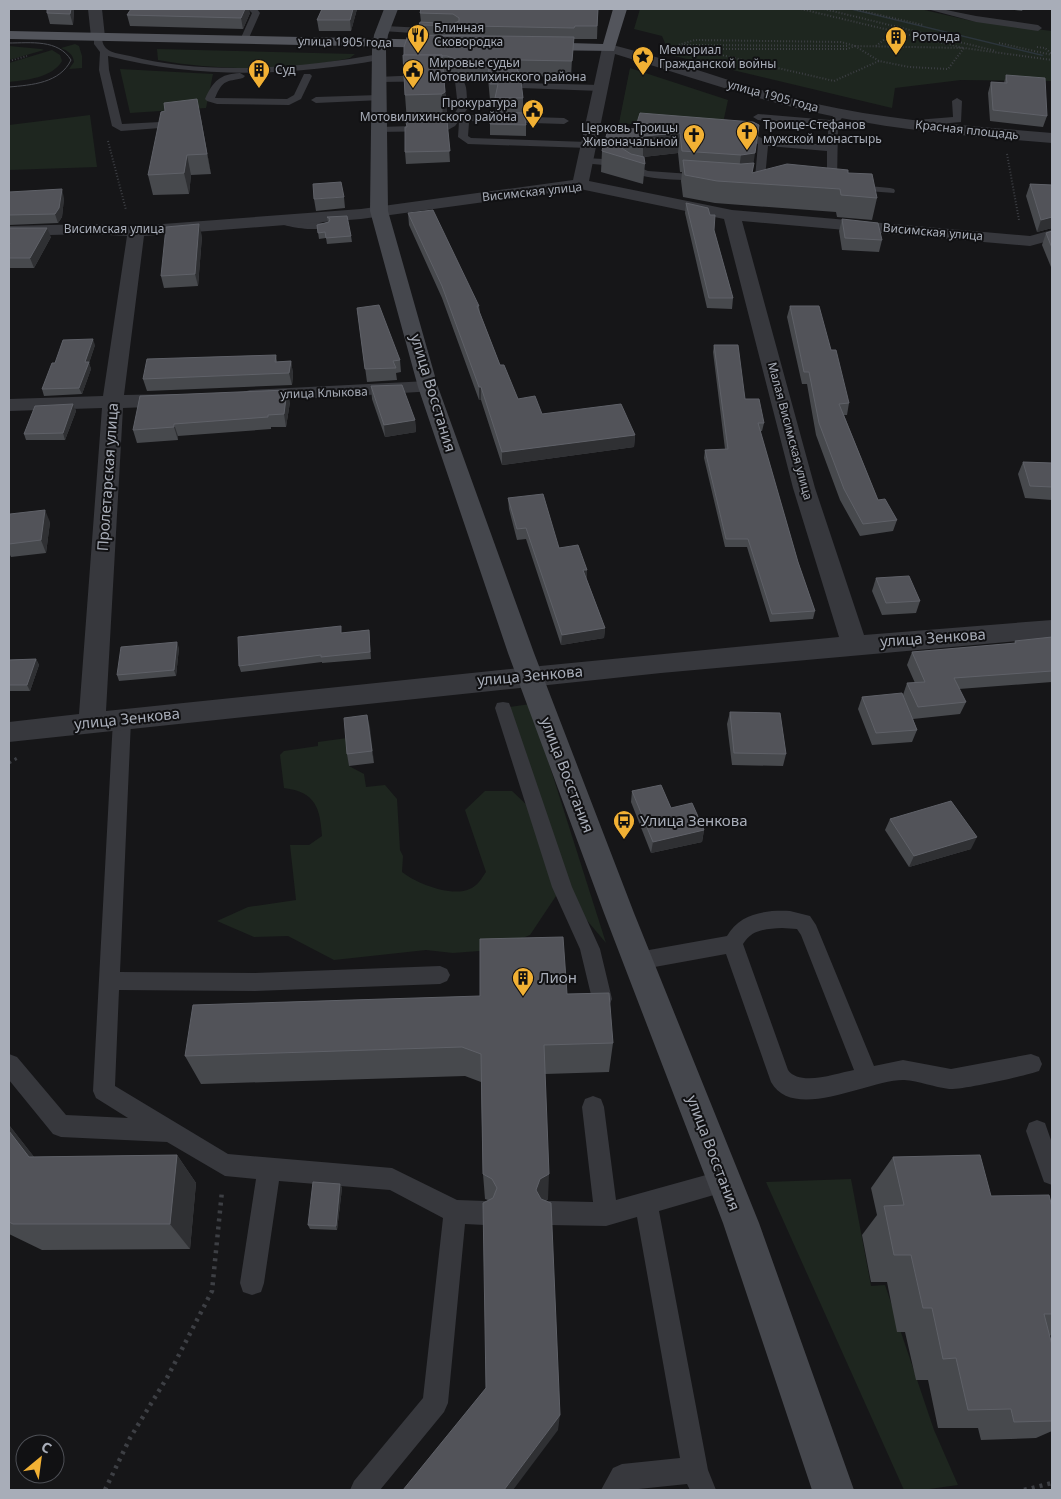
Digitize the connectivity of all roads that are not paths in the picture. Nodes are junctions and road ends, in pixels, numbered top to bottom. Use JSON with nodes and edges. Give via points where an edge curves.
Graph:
{"nodes":[{"id":1,"x":95,"y":9,"type":"edge"},
{"id":2,"x":252,"y":9,"type":"edge"},
{"id":3,"x":391,"y":9,"type":"edge"},
{"id":4,"x":620,"y":9,"type":"edge"},
{"id":5,"x":931,"y":9,"type":"edge"},
{"id":6,"x":1038,"y":28,"type":"dead end"},
{"id":7,"x":9,"y":35,"type":"edge"},
{"id":8,"x":98,"y":37,"type":"junction"},
{"id":9,"x":454,"y":39,"type":"edge"},
{"id":10,"x":244,"y":40,"type":"junction"},
{"id":11,"x":381,"y":43,"type":"junction"},
{"id":12,"x":524,"y":46,"type":"edge"},
{"id":13,"x":609,"y":48,"type":"junction"},
{"id":14,"x":104,"y":52,"type":"junction"},
{"id":15,"x":353,"y":62,"type":"junction"},
{"id":16,"x":307,"y":76,"type":"junction"},
{"id":17,"x":524,"y":86,"type":"edge"},
{"id":18,"x":600,"y":88,"type":"junction"},
{"id":19,"x":379,"y":89,"type":"junction"},
{"id":20,"x":316,"y":100,"type":"dead end"},
{"id":21,"x":958,"y":101,"type":"dead end"},
{"id":22,"x":758,"y":117,"type":"dead end"},
{"id":23,"x":836,"y":118,"type":"junction"},
{"id":24,"x":564,"y":121,"type":"dead end"},
{"id":25,"x":881,"y":121,"type":"joint"},
{"id":26,"x":904,"y":124,"type":"junction"},
{"id":27,"x":160,"y":125,"type":"edge"},
{"id":28,"x":464,"y":132,"type":"junction"},
{"id":29,"x":379,"y":133,"type":"junction"},
{"id":30,"x":723,"y":134,"type":"edge"},
{"id":31,"x":1052,"y":138,"type":"edge"},
{"id":32,"x":763,"y":143,"type":"junction"},
{"id":33,"x":588,"y":145,"type":"junction"},
{"id":34,"x":832,"y":148,"type":"junction"},
{"id":35,"x":585,"y":161,"type":"junction"},
{"id":36,"x":604,"y":162,"type":"edge"},
{"id":37,"x":618,"y":163,"type":"edge"},
{"id":38,"x":760,"y":179,"type":"edge"},
{"id":39,"x":720,"y":180,"type":"edge"},
{"id":40,"x":580,"y":184,"type":"junction"},
{"id":41,"x":890,"y":191,"type":"dead end"},
{"id":42,"x":379,"y":211,"type":"junction"},
{"id":43,"x":732,"y":215,"type":"junction"},
{"id":44,"x":278,"y":220,"type":"junction"},
{"id":45,"x":131,"y":223,"type":"junction"},
{"id":46,"x":323,"y":226,"type":"edge"},
{"id":47,"x":9,"y":231,"type":"edge"},
{"id":48,"x":1052,"y":235,"type":"edge"},
{"id":49,"x":428,"y":387,"type":"junction"},
{"id":50,"x":228,"y":397,"type":"edge"},
{"id":51,"x":199,"y":398,"type":"edge"},
{"id":52,"x":112,"y":402,"type":"junction"},
{"id":53,"x":9,"y":405,"type":"edge"},
{"id":54,"x":1052,"y":629,"type":"edge"},
{"id":55,"x":854,"y":644,"type":"junction"},
{"id":56,"x":532,"y":676,"type":"junction"},
{"id":57,"x":503,"y":708,"type":"dead end"},
{"id":58,"x":122,"y":720,"type":"junction"},
{"id":59,"x":92,"y":723,"type":"junction"},
{"id":60,"x":9,"y":732,"type":"edge"},
{"id":61,"x":733,"y":944,"type":"junction"},
{"id":62,"x":638,"y":961,"type":"junction"},
{"id":63,"x":440,"y":975,"type":"dead end"},
{"id":64,"x":110,"y":980,"type":"junction"},
{"id":65,"x":602,"y":999,"type":"edge"},
{"id":66,"x":9,"y":1064,"type":"edge"},
{"id":67,"x":1031,"y":1064,"type":"dead end"},
{"id":68,"x":868,"y":1077,"type":"junction"},
{"id":69,"x":593,"y":1107,"type":"dead end"},
{"id":70,"x":169,"y":1131,"type":"junction"},
{"id":71,"x":1037,"y":1131,"type":"dead end"},
{"id":72,"x":269,"y":1169,"type":"junction"},
{"id":73,"x":1052,"y":1174,"type":"edge"},
{"id":74,"x":724,"y":1181,"type":"junction"},
{"id":75,"x":646,"y":1202,"type":"junction"},
{"id":76,"x":455,"y":1212,"type":"junction"},
{"id":77,"x":485,"y":1213,"type":"edge"},
{"id":78,"x":549,"y":1214,"type":"edge"},
{"id":79,"x":606,"y":1214,"type":"junction"},
{"id":80,"x":252,"y":1283,"type":"dead end"},
{"id":81,"x":699,"y":1480,"type":"edge"},
{"id":82,"x":363,"y":1490,"type":"edge"},
{"id":83,"x":614,"y":1490,"type":"edge"},
{"id":84,"x":833,"y":1490,"type":"edge"}],
"edges":[{"from":1,"to":8,"type":"street"},
{"from":2,"to":10,"type":"lane","via":[[256,13]]},
{"from":3,"to":11,"type":"street"},
{"from":4,"to":13,"type":"main road"},
{"from":5,"to":6,"type":"lane"},
{"from":7,"to":8,"type":"main road","name":"улица 1905 года"},
{"from":8,"to":10,"type":"main road","name":"улица 1905 года"},
{"from":8,"to":14,"type":"lane","via":[[98,44]]},
{"from":9,"to":11,"type":"main road","name":"улица 1905 года"},
{"from":10,"to":11,"type":"main road","name":"улица 1905 года"},
{"from":11,"to":15,"type":"lane"},
{"from":11,"to":19,"type":"street","name":"улица Восстания"},
{"from":12,"to":13,"type":"main road","name":"улица 1905 года"},
{"from":13,"to":18,"type":"street"},
{"from":13,"to":23,"type":"street","name":"улица 1905 года"},
{"from":14,"to":15,"type":"lane","via":[[152,64],[222,69],[316,67]]},
{"from":14,"to":27,"type":"lane","via":[[104,70],[118,126]]},
{"from":15,"to":16,"type":"lane"},
{"from":16,"to":16,"type":"lane","via":[[226,76],[219,80],[210,99],[289,102],[298,97]]},
{"from":17,"to":18,"type":"lane"},
{"from":18,"to":33,"type":"street"},
{"from":19,"to":20,"type":"lane"},
{"from":19,"to":29,"type":"street","name":"улица Восстания"},
{"from":19,"to":29,"type":"lane","via":[[448,77],[458,79],[463,108],[446,128]]},
{"from":21,"to":26,"type":"lane","via":[[958,120]]},
{"from":22,"to":23,"type":"lane"},
{"from":23,"to":25,"type":"street","name":"улица 1905 года"},
{"from":23,"to":34,"type":"lane"},
{"from":24,"to":28,"type":"lane","via":[[469,118],[464,122]]},
{"from":25,"to":26,"type":"street","name":"Красная площадь"},
{"from":26,"to":31,"type":"street","name":"Красная площадь"},
{"from":28,"to":29,"type":"lane"},
{"from":28,"to":33,"type":"lane","via":[[464,139],[468,141]]},
{"from":29,"to":42,"type":"street","name":"улица Восстания"},
{"from":30,"to":32,"type":"lane","via":[[752,137]]},
{"from":32,"to":34,"type":"lane"},
{"from":32,"to":38,"type":"lane"},
{"from":33,"to":35,"type":"street"},
{"from":34,"to":41,"type":"lane","via":[[828,185]]},
{"from":35,"to":36,"type":"lane"},
{"from":35,"to":40,"type":"street"},
{"from":37,"to":39,"type":"lane","via":[[648,174]]},
{"from":40,"to":42,"type":"street","name":"Висимская улица"},
{"from":40,"to":43,"type":"street","name":"Висимская улица"},
{"from":42,"to":44,"type":"street","name":"Висимская улица"},
{"from":42,"to":49,"type":"street","name":"улица Восстания"},
{"from":43,"to":48,"type":"street","name":"Висимская улица","via":[[1030,241]]},
{"from":43,"to":55,"type":"street","name":"Малая Висимская улица","via":[[804,488]]},
{"from":44,"to":45,"type":"street","name":"Висимская улица"},
{"from":44,"to":46,"type":"lane"},
{"from":45,"to":47,"type":"street","name":"Висимская улица","via":[[90,229]]},
{"from":45,"to":52,"type":"street","name":"Пролетарская улица"},
{"from":49,"to":50,"type":"street","name":"улица Клыкова"},
{"from":49,"to":56,"type":"street","name":"улица Восстания","via":[[521,653]]},
{"from":51,"to":52,"type":"street"},
{"from":52,"to":53,"type":"street"},
{"from":52,"to":59,"type":"street","name":"Пролетарская улица"},
{"from":54,"to":55,"type":"street","name":"улица Зенкова"},
{"from":55,"to":56,"type":"street","name":"улица Зенкова"},
{"from":56,"to":58,"type":"street","name":"улица Зенкова"},
{"from":56,"to":62,"type":"street","name":"улица Восстания"},
{"from":57,"to":65,"type":"lane","via":[[562,887],[590,949]]},
{"from":58,"to":59,"type":"street","name":"улица Зенкова"},
{"from":58,"to":64,"type":"lane"},
{"from":59,"to":60,"type":"street","name":"улица Зенкова"},
{"from":61,"to":62,"type":"lane"},
{"from":61,"to":68,"type":"lane","via":[[783,1083],[804,1089]]},
{"from":61,"to":68,"type":"lane","via":[[745,927],[786,918],[803,922]]},
{"from":62,"to":74,"type":"street","name":"улица Восстания"},
{"from":63,"to":64,"type":"lane","via":[[255,982]]},
{"from":64,"to":70,"type":"lane","via":[[104,1092]]},
{"from":66,"to":70,"type":"lane","via":[[61,1126]]},
{"from":67,"to":68,"type":"lane","via":[[951,1079],[903,1070]]},
{"from":69,"to":79,"type":"lane"},
{"from":70,"to":72,"type":"lane","via":[[225,1165]]},
{"from":71,"to":73,"type":"lane"},
{"from":72,"to":76,"type":"lane","via":[[392,1179]]},
{"from":72,"to":80,"type":"lane"},
{"from":74,"to":75,"type":"lane"},
{"from":74,"to":84,"type":"street","name":"улица Восстания"},
{"from":75,"to":79,"type":"lane"},
{"from":75,"to":81,"type":"lane"},
{"from":76,"to":77,"type":"lane"},
{"from":76,"to":82,"type":"lane","via":[[435,1403]]},
{"from":78,"to":79,"type":"lane"},
{"from":81,"to":83,"type":"lane","via":[[622,1477]]}]}
